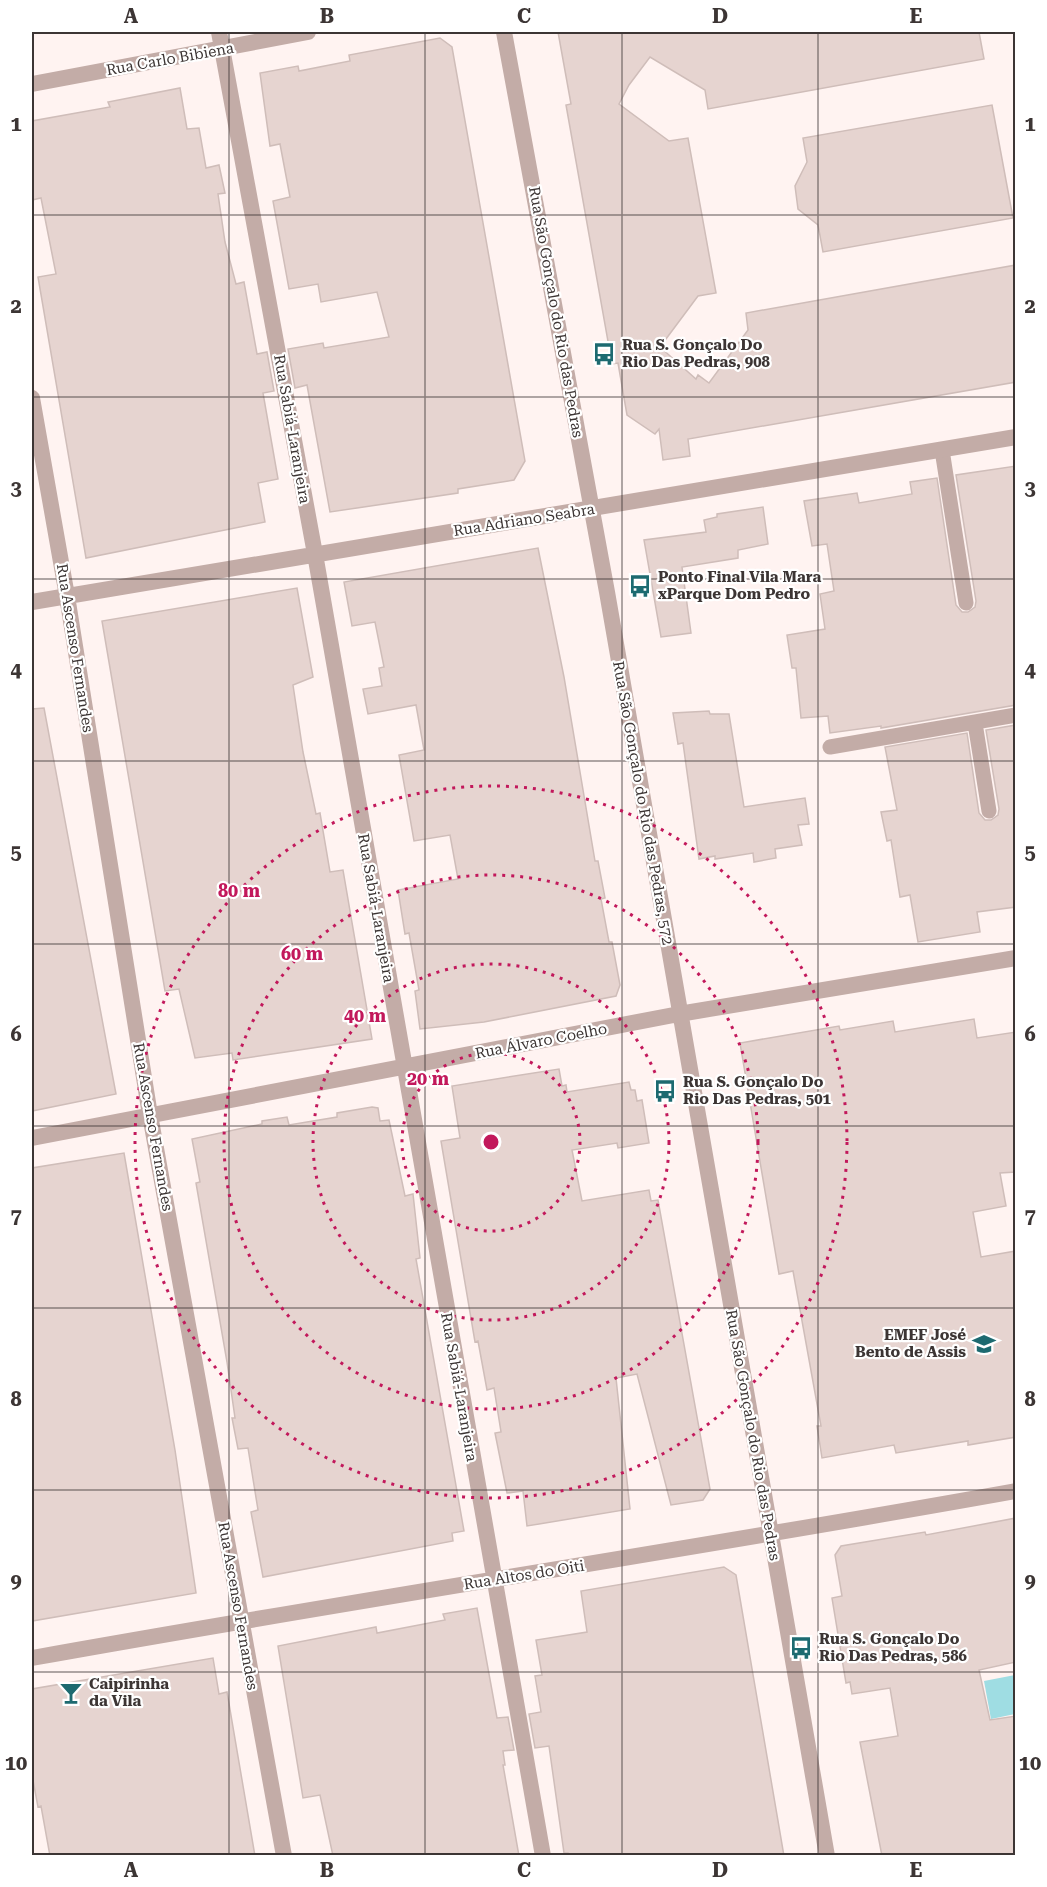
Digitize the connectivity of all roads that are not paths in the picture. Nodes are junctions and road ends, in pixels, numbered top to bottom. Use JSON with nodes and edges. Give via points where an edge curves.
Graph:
{"nodes":[{"id":1,"x":219,"y":32,"type":"edge"},
{"id":2,"x":308,"y":32,"type":"edge"},
{"id":3,"x":504,"y":32,"type":"edge"},
{"id":4,"x":222,"y":49,"type":"junction"},
{"id":5,"x":32,"y":84,"type":"edge"},
{"id":6,"x":32,"y":398,"type":"edge"},
{"id":7,"x":1016,"y":437,"type":"edge"},
{"id":8,"x":942,"y":450,"type":"junction"},
{"id":9,"x":592,"y":509,"type":"junction"},
{"id":10,"x":315,"y":554,"type":"junction"},
{"id":11,"x":607,"y":592,"type":"joint"},
{"id":12,"x":67,"y":596,"type":"junction"},
{"id":13,"x":32,"y":602,"type":"edge"},
{"id":14,"x":966,"y":603,"type":"dead end"},
{"id":15,"x":1016,"y":715,"type":"edge"},
{"id":16,"x":975,"y":723,"type":"junction"},
{"id":17,"x":830,"y":747,"type":"dead end"},
{"id":18,"x":989,"y":811,"type":"dead end"},
{"id":19,"x":1016,"y":958,"type":"edge"},
{"id":20,"x":680,"y":1014,"type":"junction"},
{"id":21,"x":403,"y":1067,"type":"junction"},
{"id":22,"x":150,"y":1115,"type":"junction"},
{"id":23,"x":32,"y":1138,"type":"edge"},
{"id":24,"x":1016,"y":1491,"type":"edge"},
{"id":25,"x":771,"y":1535,"type":"junction"},
{"id":26,"x":493,"y":1580,"type":"junction"},
{"id":27,"x":240,"y":1620,"type":"junction"},
{"id":28,"x":32,"y":1658,"type":"edge"},
{"id":29,"x":284,"y":1856,"type":"edge"},
{"id":30,"x":543,"y":1856,"type":"edge"},
{"id":31,"x":827,"y":1856,"type":"edge"}],
"edges":[{"from":1,"to":4,"type":"street","name":"Rua Sabiá-Laranjeira"},
{"from":2,"to":4,"type":"street","name":"Rua Carlo Bibiena"},
{"from":3,"to":9,"type":"street","name":"Rua São Gonçalo do Rio das Pedras"},
{"from":4,"to":5,"type":"street","name":"Rua Carlo Bibiena"},
{"from":4,"to":10,"type":"street","name":"Rua Sabiá-Laranjeira"},
{"from":6,"to":12,"type":"street","name":"Rua Ascenso Fernandes"},
{"from":7,"to":8,"type":"street","name":"Rua Adriano Seabra"},
{"from":8,"to":9,"type":"street","name":"Rua Adriano Seabra"},
{"from":8,"to":14,"type":"lane"},
{"from":9,"to":10,"type":"street","name":"Rua Adriano Seabra"},
{"from":9,"to":11,"type":"street","name":"Rua São Gonçalo do Rio das Pedras"},
{"from":10,"to":12,"type":"street","name":"Rua Adriano Seabra"},
{"from":10,"to":21,"type":"street","name":"Rua Sabiá-Laranjeira"},
{"from":11,"to":20,"type":"street","name":"Rua São Gonçalo do Rio das Pedras, 572"},
{"from":12,"to":13,"type":"street","name":"Rua Adriano Seabra"},
{"from":12,"to":22,"type":"street","name":"Rua Ascenso Fernandes"},
{"from":15,"to":16,"type":"lane"},
{"from":16,"to":17,"type":"lane"},
{"from":16,"to":18,"type":"lane"},
{"from":19,"to":20,"type":"street","name":"Rua Álvaro Coelho"},
{"from":20,"to":21,"type":"street","name":"Rua Álvaro Coelho"},
{"from":20,"to":25,"type":"street","name":"Rua São Gonçalo do Rio das Pedras"},
{"from":21,"to":22,"type":"street","name":"Rua Álvaro Coelho"},
{"from":21,"to":26,"type":"street","name":"Rua Sabiá-Laranjeira"},
{"from":22,"to":23,"type":"street","name":"Rua Álvaro Coelho"},
{"from":22,"to":27,"type":"street","name":"Rua Ascenso Fernandes"},
{"from":24,"to":25,"type":"street","name":"Rua Altos do Oiti"},
{"from":25,"to":26,"type":"street","name":"Rua Altos do Oiti"},
{"from":25,"to":31,"type":"street","name":"Rua São Gonçalo do Rio das Pedras"},
{"from":26,"to":27,"type":"street","name":"Rua Altos do Oiti"},
{"from":26,"to":30,"type":"street","name":"Rua Sabiá-Laranjeira"},
{"from":27,"to":28,"type":"street","name":"Rua Altos do Oiti"},
{"from":27,"to":29,"type":"street","name":"Rua Ascenso Fernandes"}]}
